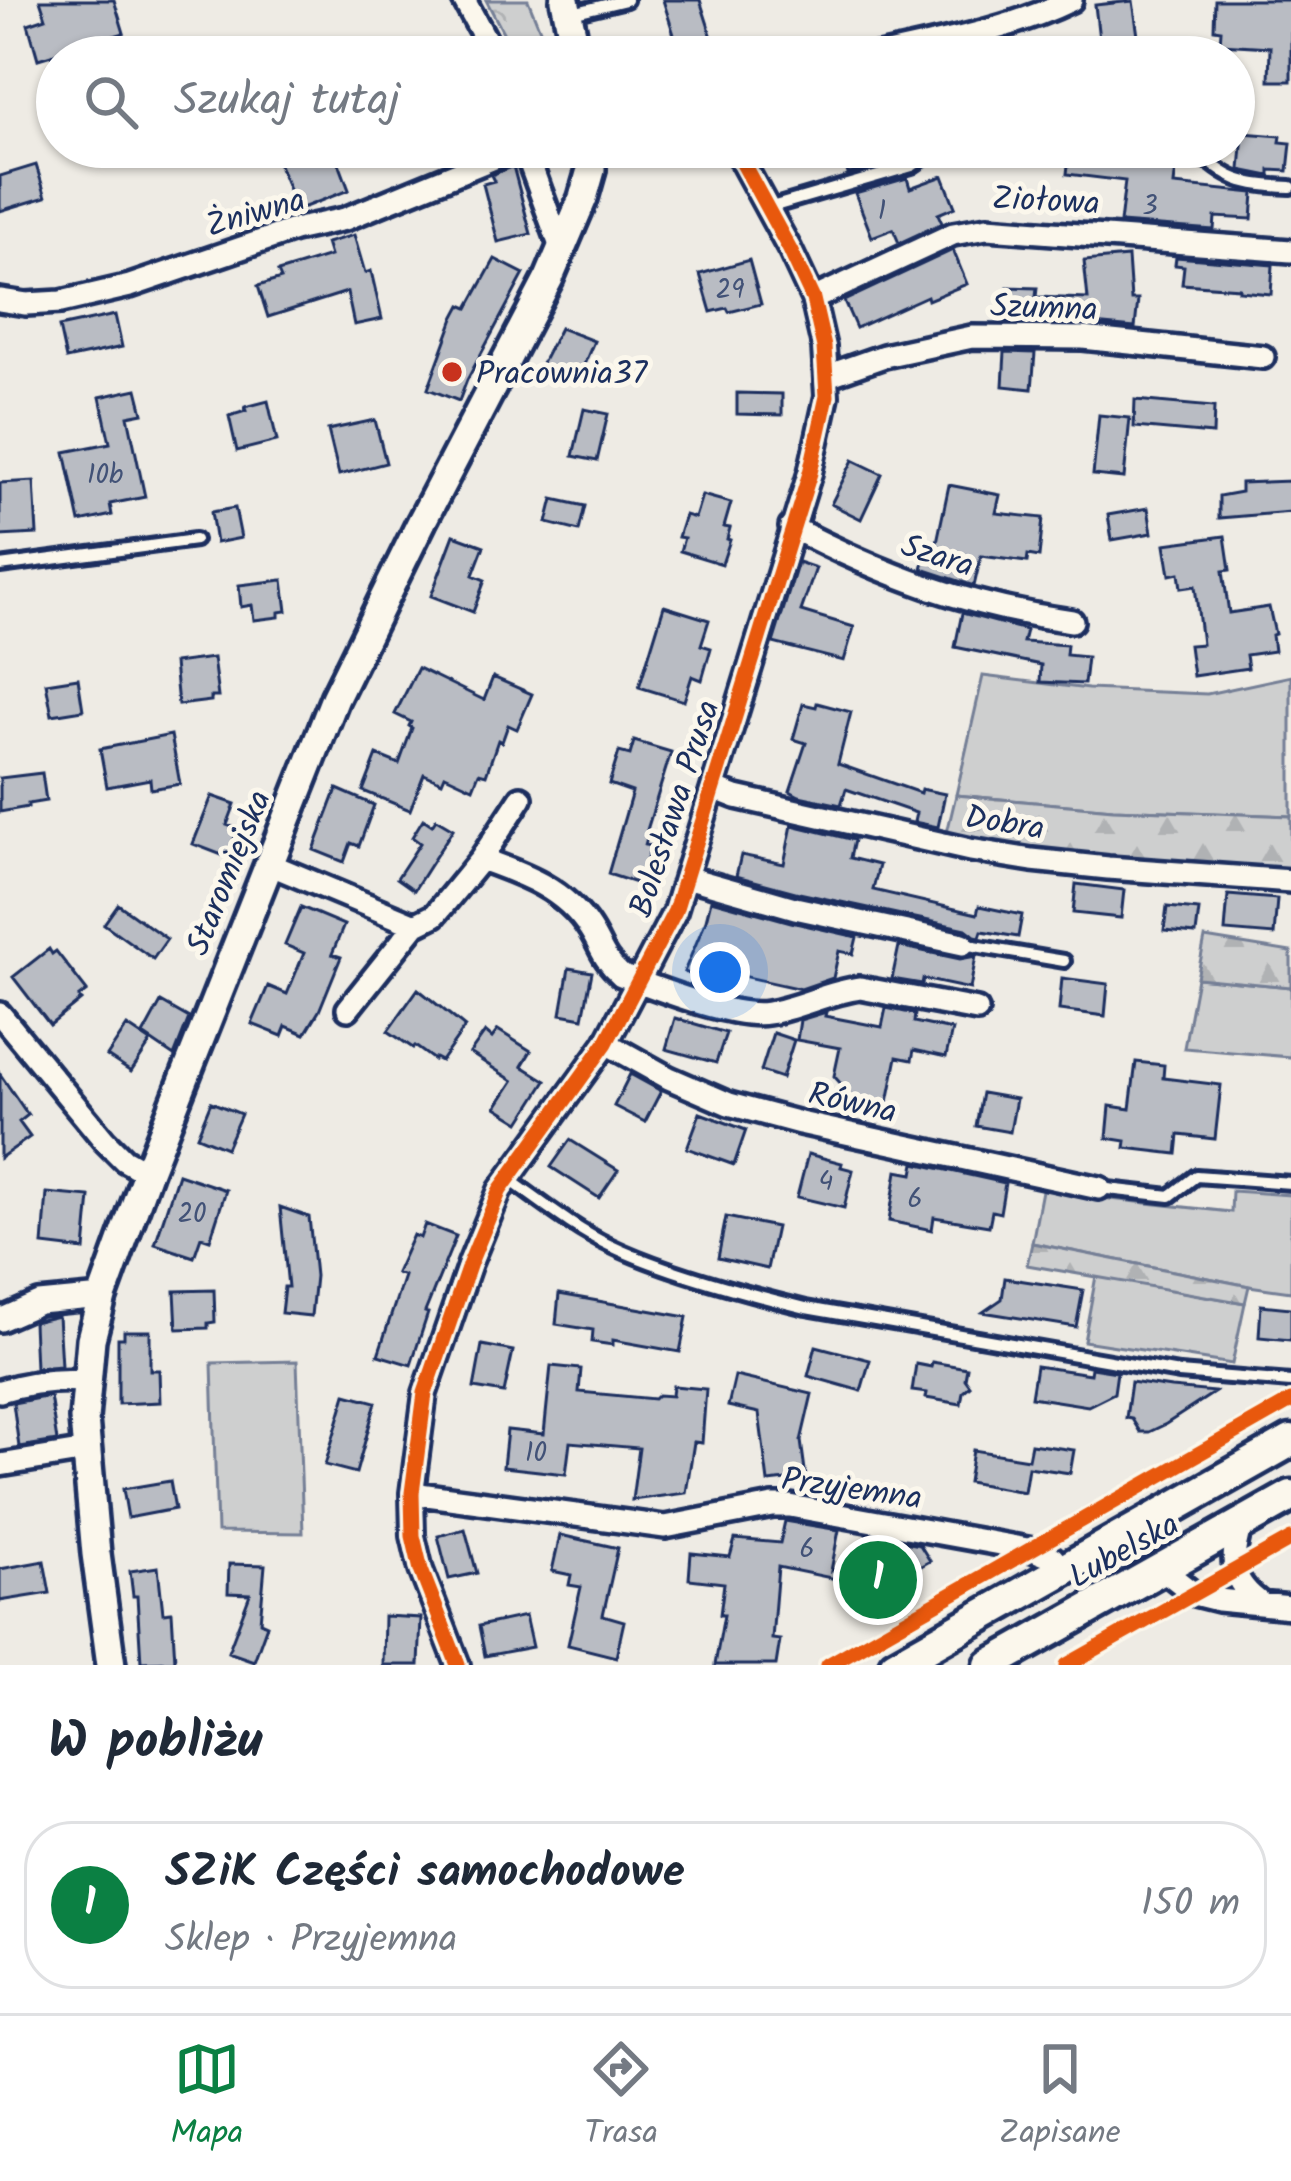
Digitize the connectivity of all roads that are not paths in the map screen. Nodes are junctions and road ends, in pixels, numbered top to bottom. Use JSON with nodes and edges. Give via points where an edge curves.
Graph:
{"nodes":[{"id":1,"x":464,"y":0,"type":"edge"},
{"id":2,"x":626,"y":0,"type":"edge"},
{"id":3,"x":1071,"y":0,"type":"edge"},
{"id":4,"x":567,"y":7,"type":"edge"},
{"id":5,"x":484,"y":36,"type":"edge"},
{"id":6,"x":967,"y":36,"type":"edge"},
{"id":7,"x":470,"y":168,"type":"edge"},
{"id":8,"x":530,"y":168,"type":"edge"},
{"id":9,"x":591,"y":168,"type":"edge"},
{"id":10,"x":746,"y":168,"type":"edge"},
{"id":11,"x":905,"y":168,"type":"edge"},
{"id":12,"x":1214,"y":168,"type":"edge"},
{"id":13,"x":1291,"y":187,"type":"edge"},
{"id":14,"x":768,"y":208,"type":"junction"},
{"id":15,"x":562,"y":251,"type":"junction"},
{"id":16,"x":1291,"y":251,"type":"edge"},
{"id":17,"x":813,"y":299,"type":"junction"},
{"id":18,"x":0,"y":300,"type":"edge"},
{"id":19,"x":1263,"y":357,"type":"dead end"},
{"id":20,"x":827,"y":376,"type":"junction"},
{"id":21,"x":791,"y":527,"type":"junction"},
{"id":22,"x":195,"y":540,"type":"dead end"},
{"id":23,"x":0,"y":566,"type":"edge"},
{"id":24,"x":1072,"y":621,"type":"dead end"},
{"id":25,"x":713,"y":788,"type":"junction"},
{"id":26,"x":521,"y":798,"type":"dead end"},
{"id":27,"x":481,"y":859,"type":"junction"},
{"id":28,"x":268,"y":864,"type":"junction"},
{"id":29,"x":686,"y":877,"type":"junction"},
{"id":30,"x":1291,"y":881,"type":"edge"},
{"id":31,"x":415,"y":926,"type":"junction"},
{"id":32,"x":963,"y":944,"type":"joint"},
{"id":33,"x":1064,"y":961,"type":"dead end"},
{"id":34,"x":640,"y":982,"type":"junction"},
{"id":35,"x":348,"y":1009,"type":"dead end"},
{"id":36,"x":977,"y":1010,"type":"dead end"},
{"id":37,"x":0,"y":1014,"type":"edge"},
{"id":38,"x":606,"y":1042,"type":"junction"},
{"id":39,"x":148,"y":1173,"type":"junction"},
{"id":40,"x":507,"y":1178,"type":"junction"},
{"id":41,"x":1291,"y":1184,"type":"edge"},
{"id":42,"x":1099,"y":1188,"type":"joint"},
{"id":43,"x":102,"y":1297,"type":"junction"},
{"id":44,"x":0,"y":1320,"type":"edge"},
{"id":45,"x":86,"y":1381,"type":"junction"},
{"id":46,"x":1291,"y":1382,"type":"edge"},
{"id":47,"x":0,"y":1391,"type":"edge"},
{"id":48,"x":1291,"y":1441,"type":"edge"},
{"id":49,"x":86,"y":1451,"type":"junction"},
{"id":50,"x":0,"y":1465,"type":"edge"},
{"id":51,"x":412,"y":1492,"type":"junction"},
{"id":52,"x":1291,"y":1496,"type":"edge"},
{"id":53,"x":1241,"y":1524,"type":"junction"},
{"id":54,"x":1161,"y":1568,"type":"junction"},
{"id":55,"x":1060,"y":1571,"type":"junction"},
{"id":56,"x":1263,"y":1605,"type":"junction"},
{"id":57,"x":1291,"y":1606,"type":"edge"},
{"id":58,"x":111,"y":1665,"type":"edge"},
{"id":59,"x":458,"y":1665,"type":"edge"},
{"id":60,"x":895,"y":1665,"type":"edge"},
{"id":61,"x":990,"y":1665,"type":"edge"}],
"edges":[{"from":1,"to":5,"type":"street"},
{"from":2,"to":4,"type":"lane"},
{"from":3,"to":6,"type":"street"},
{"from":7,"to":18,"type":"street","name":"Żniwna","via":[[345,219],[130,286],[62,302]]},
{"from":8,"to":15,"type":"street"},
{"from":9,"to":15,"type":"street","name":"Staromiejska"},
{"from":10,"to":14,"type":"street","name":"Bolesława Prusa"},
{"from":11,"to":14,"type":"lane"},
{"from":12,"to":13,"type":"lane","via":[[1236,181]]},
{"from":14,"to":17,"type":"street","name":"Bolesława Prusa"},
{"from":15,"to":28,"type":"street","name":"Staromiejska","via":[[344,679]]},
{"from":16,"to":17,"type":"street","name":"Ziołowa","via":[[987,227],[953,234]]},
{"from":17,"to":20,"type":"street","name":"Bolesława Prusa"},
{"from":19,"to":20,"type":"street","name":"Szumna","via":[[1083,338],[972,337]]},
{"from":20,"to":21,"type":"street","name":"Bolesława Prusa","via":[[817,444]]},
{"from":21,"to":24,"type":"street","name":"Szara","via":[[914,584]]},
{"from":21,"to":25,"type":"street","name":"Bolesława Prusa"},
{"from":22,"to":23,"type":"lane"},
{"from":25,"to":29,"type":"street","name":"Bolesława Prusa"},
{"from":25,"to":30,"type":"street","name":"Dobra","via":[[970,850]]},
{"from":26,"to":27,"type":"street"},
{"from":27,"to":31,"type":"street","via":[[435,915]]},
{"from":27,"to":34,"type":"street","via":[[574,907],[606,962]]},
{"from":28,"to":31,"type":"street"},
{"from":28,"to":39,"type":"street","name":"Staromiejska"},
{"from":29,"to":32,"type":"street"},
{"from":29,"to":34,"type":"street","name":"Bolesława Prusa"},
{"from":31,"to":35,"type":"street"},
{"from":32,"to":33,"type":"lane"},
{"from":34,"to":36,"type":"street","via":[[757,1015],[860,988]]},
{"from":34,"to":38,"type":"street","name":"Bolesława Prusa"},
{"from":37,"to":39,"type":"street","via":[[104,1141]]},
{"from":38,"to":40,"type":"street","name":"Bolesława Prusa"},
{"from":38,"to":42,"type":"street","name":"Równa","via":[[729,1104]]},
{"from":39,"to":43,"type":"street","name":"Staromiejska"},
{"from":40,"to":46,"type":"lane","via":[[605,1244],[769,1299],[1179,1373]]},
{"from":40,"to":51,"type":"street","name":"Bolesława Prusa","via":[[429,1379]]},
{"from":41,"to":42,"type":"lane","via":[[1196,1176],[1170,1196]]},
{"from":43,"to":44,"type":"street","via":[[39,1303]]},
{"from":43,"to":45,"type":"street","name":"Staromiejska"},
{"from":45,"to":47,"type":"street"},
{"from":45,"to":49,"type":"street","name":"Staromiejska"},
{"from":48,"to":55,"type":"main road","name":"Lubelska"},
{"from":49,"to":50,"type":"street"},
{"from":49,"to":58,"type":"street","name":"Staromiejska"},
{"from":51,"to":55,"type":"street","name":"Przyjemna","via":[[665,1528],[790,1506],[1033,1550]]},
{"from":51,"to":59,"type":"street","name":"Bolesława Prusa","via":[[421,1570]]},
{"from":52,"to":53,"type":"main road","name":"Lubelska"},
{"from":53,"to":54,"type":"main road","name":"Lubelska"},
{"from":53,"to":56,"type":"street","via":[[1235,1571],[1244,1592]]},
{"from":54,"to":56,"type":"street","via":[[1195,1594]]},
{"from":54,"to":61,"type":"main road","name":"Lubelska"},
{"from":55,"to":60,"type":"main road","name":"Lubelska"},
{"from":56,"to":57,"type":"street"}]}
